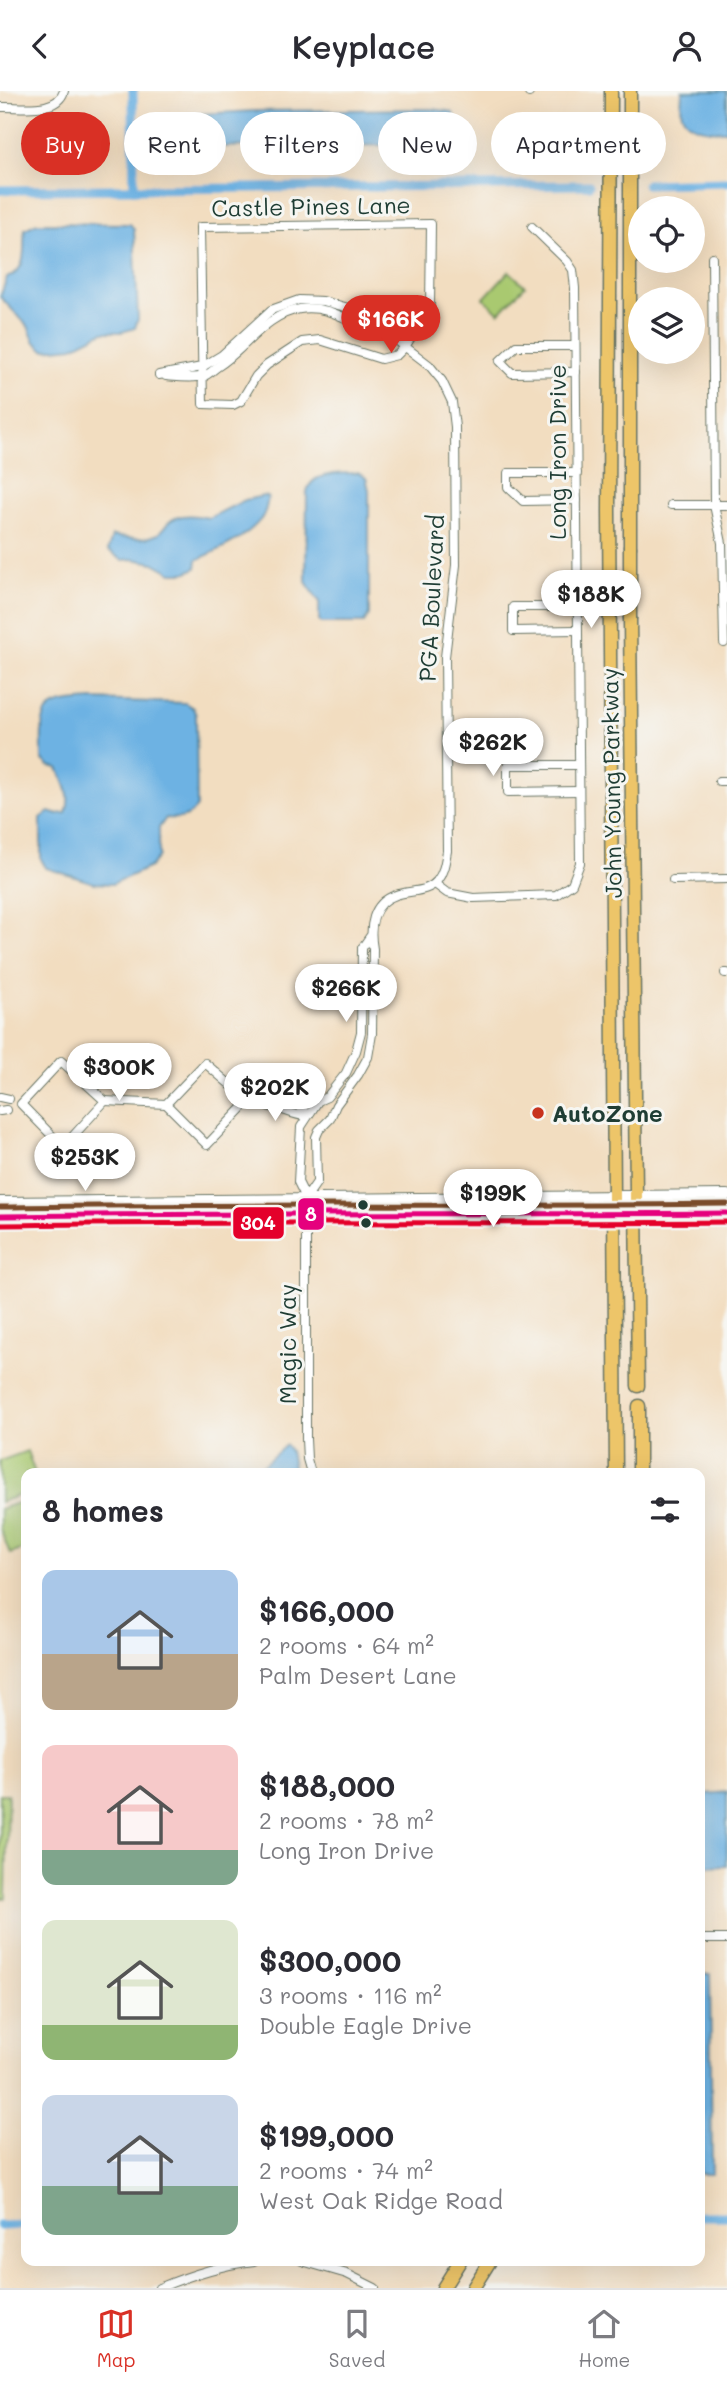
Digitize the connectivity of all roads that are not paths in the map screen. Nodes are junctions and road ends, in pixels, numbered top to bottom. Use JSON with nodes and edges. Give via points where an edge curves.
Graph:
{"nodes":[{"id":1,"x":64,"y":91,"type":"edge"},
{"id":2,"x":611,"y":91,"type":"edge"},
{"id":3,"x":630,"y":91,"type":"edge"},
{"id":4,"x":0,"y":107,"type":"edge"},
{"id":5,"x":532,"y":227,"type":"dead end"},
{"id":6,"x":712,"y":257,"type":"dead end"},
{"id":7,"x":575,"y":346,"type":"junction"},
{"id":8,"x":405,"y":347,"type":"junction"},
{"id":9,"x":203,"y":371,"type":"junction"},
{"id":10,"x":576,"y":372,"type":"junction"},
{"id":11,"x":577,"y":473,"type":"junction"},
{"id":12,"x":577,"y":500,"type":"junction"},
{"id":13,"x":671,"y":505,"type":"dead end"},
{"id":14,"x":714,"y":505,"type":"junction"},
{"id":15,"x":727,"y":505,"type":"edge"},
{"id":16,"x":609,"y":511,"type":"junction"},
{"id":17,"x":630,"y":547,"type":"junction"},
{"id":18,"x":577,"y":607,"type":"junction"},
{"id":19,"x":577,"y":630,"type":"junction"},
{"id":20,"x":724,"y":643,"type":"dead end"},
{"id":21,"x":578,"y":765,"type":"junction"},
{"id":22,"x":578,"y":792,"type":"junction"},
{"id":23,"x":727,"y":879,"type":"edge"},
{"id":24,"x":673,"y":880,"type":"dead end"},
{"id":25,"x":435,"y":884,"type":"junction"},
{"id":26,"x":371,"y":935,"type":"junction"},
{"id":27,"x":105,"y":1101,"type":"junction"},
{"id":28,"x":249,"y":1101,"type":"junction"},
{"id":29,"x":166,"y":1104,"type":"junction"},
{"id":30,"x":307,"y":1116,"type":"junction"},
{"id":31,"x":727,"y":1195,"type":"edge"},
{"id":32,"x":614,"y":1196,"type":"junction"},
{"id":33,"x":637,"y":1196,"type":"junction"},
{"id":34,"x":306,"y":1198,"type":"junction"},
{"id":35,"x":154,"y":1200,"type":"junction"},
{"id":36,"x":0,"y":1202,"type":"edge"},
{"id":37,"x":306,"y":1213,"type":"junction"},
{"id":38,"x":727,"y":1213,"type":"edge"},
{"id":39,"x":637,"y":1214,"type":"junction"},
{"id":40,"x":33,"y":1215,"type":"junction"},
{"id":41,"x":614,"y":1215,"type":"junction"},
{"id":42,"x":0,"y":1216,"type":"edge"},
{"id":43,"x":310,"y":1468,"type":"edge"},
{"id":44,"x":615,"y":1468,"type":"edge"},
{"id":45,"x":639,"y":1468,"type":"edge"},
{"id":46,"x":705,"y":1939,"type":"edge"},
{"id":47,"x":727,"y":1939,"type":"edge"},
{"id":48,"x":223,"y":2266,"type":"edge"},
{"id":49,"x":319,"y":2266,"type":"edge"},
{"id":50,"x":457,"y":2266,"type":"edge"},
{"id":51,"x":487,"y":2266,"type":"edge"},
{"id":52,"x":159,"y":2288,"type":"edge"},
{"id":53,"x":375,"y":2288,"type":"edge"},
{"id":54,"x":443,"y":2288,"type":"edge"},
{"id":55,"x":473,"y":2288,"type":"edge"}],
"edges":[{"from":1,"to":4,"type":"street","via":[[59,101],[46,106]]},
{"from":2,"to":16,"type":"main road","name":"John Young Parkway"},
{"from":3,"to":17,"type":"main road","name":"John Young Parkway"},
{"from":5,"to":7,"type":"street","name":"Long Iron Drive","via":[[573,270]]},
{"from":6,"to":14,"type":"street"},
{"from":7,"to":10,"type":"street","name":"Long Iron Drive"},
{"from":7,"to":10,"type":"street","via":[[516,346],[500,361],[512,373]]},
{"from":8,"to":9,"type":"street","name":"PGA Boulevard","via":[[345,307],[299,300],[271,310]]},
{"from":8,"to":9,"type":"street","via":[[391,359],[381,359],[320,340],[303,342],[267,365],[242,401],[233,405],[203,404]]},
{"from":8,"to":9,"type":"street","name":"Castle Pines Lane","via":[[430,307],[431,224],[200,227]]},
{"from":8,"to":25,"type":"street","name":"PGA Boulevard","via":[[442,381],[452,402],[455,428],[456,565],[445,657],[447,851]]},
{"from":10,"to":11,"type":"street","name":"Long Iron Drive"},
{"from":11,"to":12,"type":"street","name":"Long Iron Drive"},
{"from":11,"to":12,"type":"street","via":[[509,473],[509,487],[523,501]]},
{"from":12,"to":18,"type":"street","name":"Long Iron Drive"},
{"from":13,"to":14,"type":"street"},
{"from":14,"to":15,"type":"street"},
{"from":14,"to":20,"type":"street","via":[[722,544]]},
{"from":16,"to":17,"type":"main road","via":[[621,524]]},
{"from":16,"to":32,"type":"main road","name":"John Young Parkway"},
{"from":17,"to":33,"type":"main road","name":"John Young Parkway"},
{"from":18,"to":19,"type":"street","name":"Long Iron Drive"},
{"from":18,"to":19,"type":"street","via":[[513,607],[513,631]]},
{"from":19,"to":21,"type":"street","name":"Long Iron Drive"},
{"from":21,"to":22,"type":"street","name":"Long Iron Drive"},
{"from":21,"to":22,"type":"street","via":[[508,765],[508,792]]},
{"from":22,"to":25,"type":"street","name":"Long Iron Drive","via":[[580,863],[572,884],[556,895],[473,898],[447,893]]},
{"from":23,"to":24,"type":"street"},
{"from":25,"to":26,"type":"street","via":[[383,902],[373,916]]},
{"from":26,"to":30,"type":"street","via":[[362,948],[356,1051],[346,1073]]},
{"from":26,"to":34,"type":"street","via":[[368,1057],[319,1130],[317,1182]]},
{"from":27,"to":27,"type":"street","via":[[61,1061],[21,1104],[63,1147]]},
{"from":27,"to":29,"type":"street"},
{"from":28,"to":29,"type":"street","via":[[205,1063]]},
{"from":28,"to":29,"type":"street","via":[[207,1145]]},
{"from":28,"to":30,"type":"street"},
{"from":30,"to":34,"type":"street","via":[[301,1127],[298,1182]]},
{"from":31,"to":33,"type":"street"},
{"from":32,"to":33,"type":"street"},
{"from":32,"to":34,"type":"street"},
{"from":32,"to":41,"type":"main road","name":"John Young Parkway"},
{"from":33,"to":39,"type":"main road","name":"John Young Parkway"},
{"from":34,"to":35,"type":"street"},
{"from":34,"to":37,"type":"street"},
{"from":35,"to":36,"type":"street"},
{"from":35,"to":40,"type":"street","via":[[127,1208],[40,1209]]},
{"from":37,"to":40,"type":"street"},
{"from":37,"to":41,"type":"street"},
{"from":37,"to":43,"type":"street","name":"Magic Way"},
{"from":38,"to":39,"type":"street"},
{"from":39,"to":41,"type":"street"},
{"from":39,"to":45,"type":"main road","name":"John Young Parkway"},
{"from":40,"to":42,"type":"street"},
{"from":41,"to":44,"type":"main road","name":"John Young Parkway"},
{"from":46,"to":47,"type":"street"},
{"from":48,"to":52,"type":"street"},
{"from":49,"to":53,"type":"street"},
{"from":50,"to":54,"type":"main road"},
{"from":51,"to":55,"type":"main road"}]}
